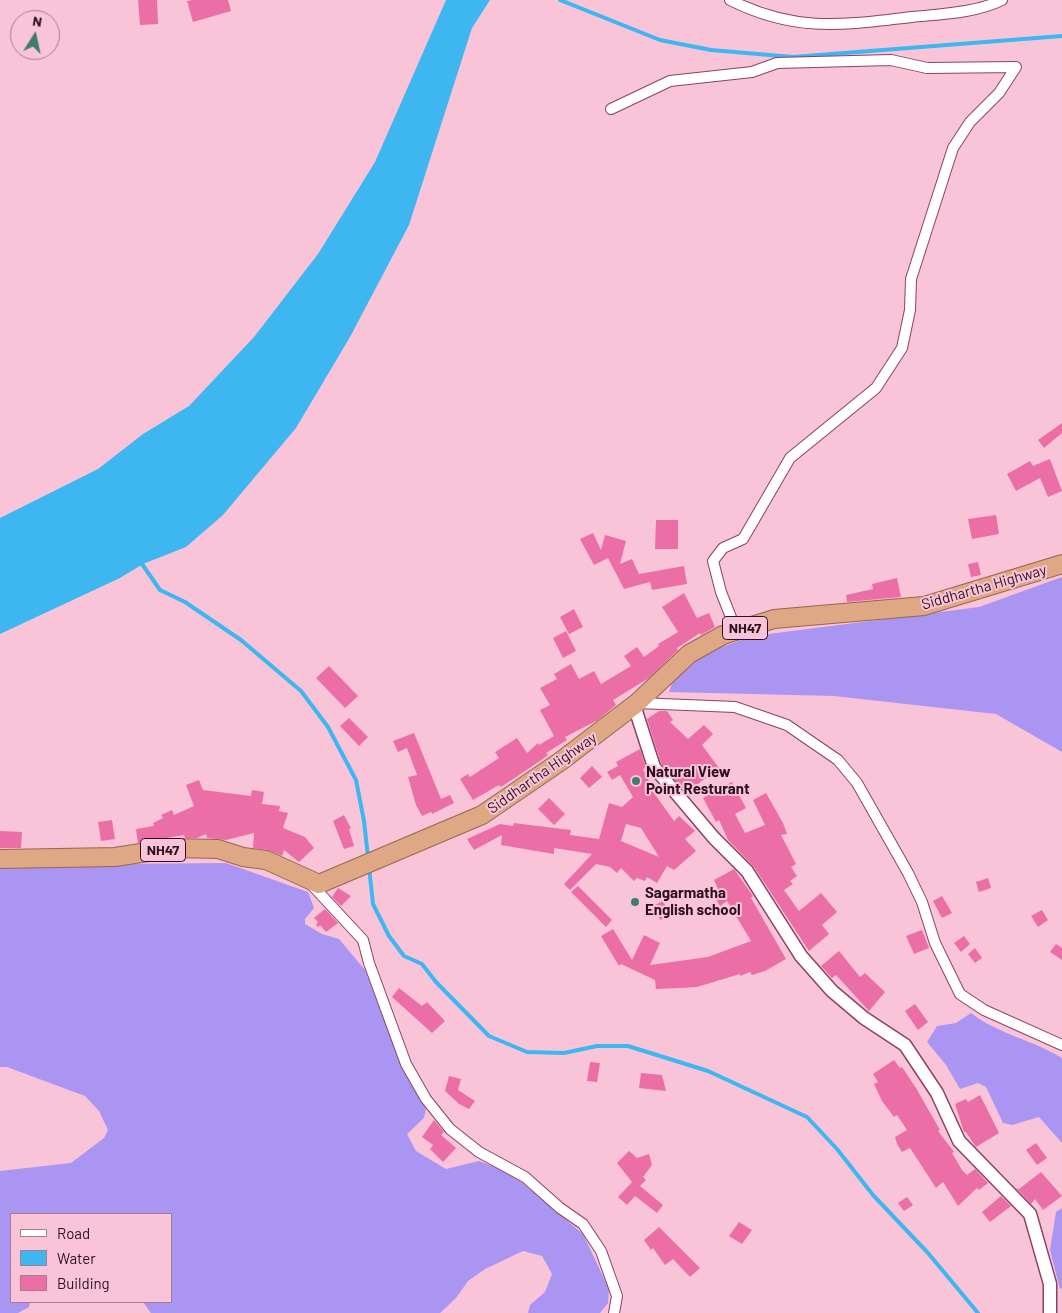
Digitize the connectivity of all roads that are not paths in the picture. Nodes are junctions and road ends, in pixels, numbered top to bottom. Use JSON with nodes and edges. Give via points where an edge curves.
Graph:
{"nodes":[{"id":1,"x":730,"y":0,"type":"edge"},
{"id":2,"x":1002,"y":0,"type":"edge"},
{"id":3,"x":611,"y":109,"type":"dead end"},
{"id":4,"x":1062,"y":564,"type":"edge"},
{"id":5,"x":736,"y":630,"type":"junction"},
{"id":6,"x":635,"y":704,"type":"junction"},
{"id":7,"x":0,"y":859,"type":"edge"},
{"id":8,"x":313,"y":882,"type":"junction"},
{"id":9,"x":1062,"y":1045,"type":"edge"},
{"id":10,"x":614,"y":1313,"type":"edge"},
{"id":11,"x":1050,"y":1313,"type":"edge"}],
"edges":[{"from":1,"to":2,"type":"street","via":[[746,8],[802,24],[838,26],[950,14]]},
{"from":3,"to":5,"type":"street","via":[[670,81],[752,72],[777,63],[892,60],[927,68],[1016,67],[999,93],[970,122],[952,148],[911,279],[910,310],[902,348],[876,388],[790,458],[743,539],[723,548],[713,561]]},
{"from":4,"to":5,"type":"highway","name":"Siddhartha Highway","number":"NH47","via":[[924,606],[774,619]]},
{"from":5,"to":6,"type":"highway","name":"Siddhartha Highway","number":"NH47","via":[[689,654]]},
{"from":6,"to":8,"type":"highway","name":"Siddhartha Highway","number":"NH47","via":[[561,761],[482,815]]},
{"from":6,"to":9,"type":"street","via":[[734,707],[787,725],[838,760],[857,782],[908,872],[935,943],[960,994],[984,1010]]},
{"from":6,"to":11,"type":"street","via":[[654,767],[714,838],[747,871],[801,956],[832,991],[905,1046],[937,1093],[959,1141],[1030,1214],[1050,1284]]},
{"from":7,"to":8,"type":"highway","number":"NH47","via":[[115,857],[173,848],[209,848],[266,860]]},
{"from":8,"to":10,"type":"street","via":[[363,940],[406,1064],[426,1099],[450,1129],[479,1152],[525,1177],[583,1224],[601,1251],[617,1296]]}]}
